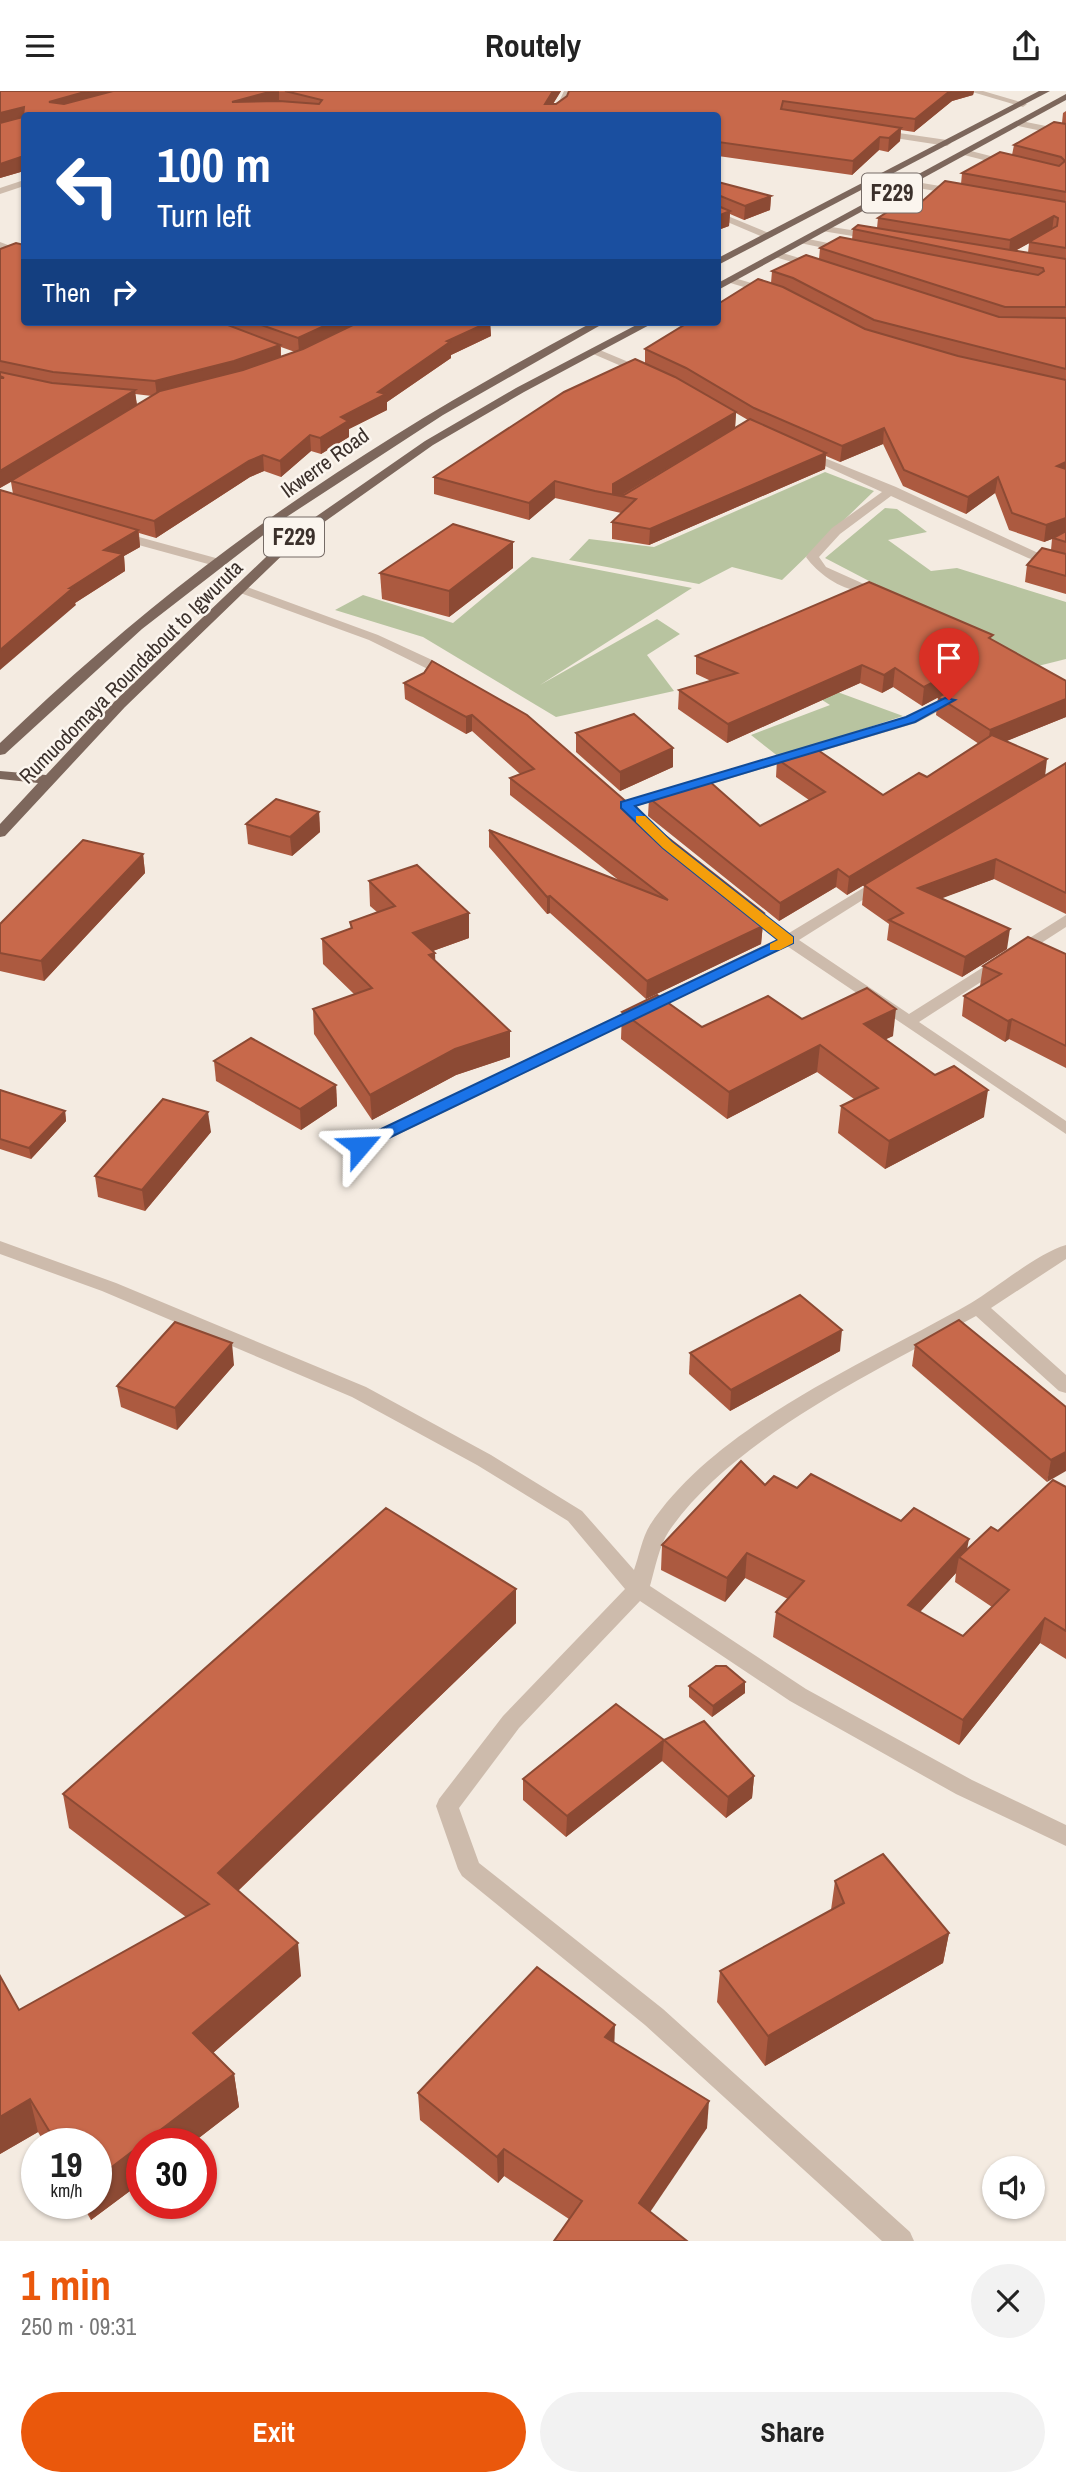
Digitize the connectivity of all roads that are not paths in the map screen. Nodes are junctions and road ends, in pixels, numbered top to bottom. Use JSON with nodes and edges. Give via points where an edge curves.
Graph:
{"nodes":[{"id":1,"x":568,"y":91,"type":"edge"},
{"id":2,"x":973,"y":91,"type":"edge"},
{"id":3,"x":1046,"y":91,"type":"edge"},
{"id":4,"x":1066,"y":97,"type":"edge"},
{"id":5,"x":1023,"y":104,"type":"junction"},
{"id":6,"x":555,"y":112,"type":"edge"},
{"id":7,"x":1021,"y":124,"type":"junction"},
{"id":8,"x":866,"y":131,"type":"edge"},
{"id":9,"x":1066,"y":133,"type":"edge"},
{"id":10,"x":947,"y":143,"type":"junction"},
{"id":11,"x":967,"y":153,"type":"junction"},
{"id":12,"x":1016,"y":166,"type":"edge"},
{"id":13,"x":21,"y":184,"type":"edge"},
{"id":14,"x":909,"y":184,"type":"junction"},
{"id":15,"x":0,"y":191,"type":"edge"},
{"id":16,"x":969,"y":194,"type":"edge"},
{"id":17,"x":721,"y":216,"type":"edge"},
{"id":18,"x":825,"y":229,"type":"junction"},
{"id":19,"x":768,"y":236,"type":"junction"},
{"id":20,"x":894,"y":240,"type":"edge"},
{"id":21,"x":803,"y":241,"type":"junction"},
{"id":22,"x":0,"y":245,"type":"edge"},
{"id":23,"x":21,"y":252,"type":"edge"},
{"id":24,"x":862,"y":252,"type":"edge"},
{"id":25,"x":21,"y":254,"type":"edge"},
{"id":26,"x":779,"y":255,"type":"junction"},
{"id":27,"x":721,"y":260,"type":"edge"},
{"id":28,"x":0,"y":261,"type":"edge"},
{"id":29,"x":823,"y":268,"type":"edge"},
{"id":30,"x":731,"y":280,"type":"junction"},
{"id":31,"x":721,"y":285,"type":"edge"},
{"id":32,"x":787,"y":297,"type":"edge"},
{"id":33,"x":594,"y":326,"type":"edge"},
{"id":34,"x":642,"y":326,"type":"edge"},
{"id":35,"x":595,"y":351,"type":"junction"},
{"id":36,"x":656,"y":377,"type":"edge"},
{"id":37,"x":796,"y":449,"type":"edge"},
{"id":38,"x":892,"y":490,"type":"junction"},
{"id":39,"x":97,"y":529,"type":"edge"},
{"id":40,"x":1055,"y":544,"type":"edge"},
{"id":41,"x":1032,"y":555,"type":"junction"},
{"id":42,"x":219,"y":563,"type":"junction"},
{"id":43,"x":1066,"y":566,"type":"edge"},
{"id":44,"x":859,"y":587,"type":"edge"},
{"id":45,"x":239,"y":588,"type":"junction"},
{"id":46,"x":464,"y":682,"type":"edge"},
{"id":47,"x":949,"y":700,"type":"edge"},
{"id":48,"x":0,"y":751,"type":"edge"},
{"id":49,"x":0,"y":775,"type":"edge"},
{"id":50,"x":49,"y":780,"type":"junction"},
{"id":51,"x":614,"y":794,"type":"edge"},
{"id":52,"x":626,"y":805,"type":"junction"},
{"id":53,"x":643,"y":821,"type":"edge"},
{"id":54,"x":0,"y":833,"type":"edge"},
{"id":55,"x":893,"y":875,"type":"edge"},
{"id":56,"x":733,"y":897,"type":"edge"},
{"id":57,"x":1066,"y":920,"type":"edge"},
{"id":58,"x":788,"y":940,"type":"junction"},
{"id":59,"x":908,"y":1022,"type":"junction"},
{"id":60,"x":1064,"y":1124,"type":"edge"},
{"id":61,"x":360,"y":1146,"type":"dead end"},
{"id":62,"x":0,"y":1247,"type":"edge"},
{"id":63,"x":1066,"y":1251,"type":"edge"},
{"id":64,"x":978,"y":1307,"type":"junction"},
{"id":65,"x":1066,"y":1386,"type":"edge"},
{"id":66,"x":638,"y":1589,"type":"junction"},
{"id":67,"x":1066,"y":1836,"type":"edge"},
{"id":68,"x":895,"y":2239,"type":"edge"}],
"edges":[{"from":1,"to":6,"type":"street"},
{"from":2,"to":5,"type":"street"},
{"from":3,"to":5,"type":"main road","number":"F229"},
{"from":4,"to":7,"type":"main road","number":"F229"},
{"from":5,"to":10,"type":"main road","number":"F229"},
{"from":7,"to":9,"type":"street"},
{"from":7,"to":11,"type":"main road","number":"F229"},
{"from":8,"to":10,"type":"street"},
{"from":10,"to":19,"type":"main road","number":"F229"},
{"from":11,"to":12,"type":"street"},
{"from":11,"to":14,"type":"main road","number":"F229"},
{"from":13,"to":15,"type":"street"},
{"from":14,"to":16,"type":"street"},
{"from":14,"to":18,"type":"main road","number":"F229"},
{"from":17,"to":19,"type":"street"},
{"from":18,"to":20,"type":"street"},
{"from":18,"to":21,"type":"main road","number":"F229"},
{"from":19,"to":27,"type":"main road","number":"F229"},
{"from":21,"to":24,"type":"street"},
{"from":21,"to":26,"type":"main road","number":"F229"},
{"from":22,"to":23,"type":"street"},
{"from":25,"to":28,"type":"street"},
{"from":26,"to":29,"type":"street"},
{"from":26,"to":30,"type":"main road","number":"F229"},
{"from":30,"to":31,"type":"main road","number":"F229"},
{"from":30,"to":32,"type":"street"},
{"from":33,"to":42,"type":"main road","name":"Ikwerre Road","number":"F229","via":[[398,434]]},
{"from":34,"to":35,"type":"main road","name":"Rumuodomaya Roundabout to Igwuruta","number":"F229"},
{"from":35,"to":36,"type":"street"},
{"from":35,"to":45,"type":"main road","name":"Rumuodomaya Roundabout to Igwuruta","number":"F229","via":[[474,416],[380,474],[292,539]]},
{"from":37,"to":38,"type":"street"},
{"from":38,"to":41,"type":"street"},
{"from":38,"to":44,"type":"street","via":[[836,531],[812,557],[822,570]]},
{"from":39,"to":42,"type":"street"},
{"from":40,"to":41,"type":"street"},
{"from":41,"to":43,"type":"street"},
{"from":42,"to":48,"type":"main road","name":"Ikwerre Road","number":"F229","via":[[124,637]]},
{"from":45,"to":46,"type":"street","via":[[420,657]]},
{"from":45,"to":50,"type":"main road","name":"Rumuodomaya Roundabout to Igwuruta","number":"F229"},
{"from":47,"to":52,"type":"street","via":[[911,720]]},
{"from":49,"to":50,"type":"main road"},
{"from":50,"to":54,"type":"main road","name":"Rumuodomaya Roundabout to Igwuruta","number":"F229"},
{"from":51,"to":52,"type":"street"},
{"from":52,"to":53,"type":"street"},
{"from":55,"to":58,"type":"street"},
{"from":56,"to":58,"type":"street"},
{"from":57,"to":59,"type":"street"},
{"from":58,"to":59,"type":"street"},
{"from":58,"to":61,"type":"street"},
{"from":59,"to":60,"type":"street"},
{"from":62,"to":66,"type":"street","via":[[109,1287],[359,1392],[575,1515]]},
{"from":63,"to":64,"type":"street"},
{"from":64,"to":65,"type":"street"},
{"from":64,"to":66,"type":"street","via":[[765,1429],[696,1484],[658,1530]]},
{"from":66,"to":67,"type":"street","via":[[798,1695],[964,1787]]},
{"from":66,"to":68,"type":"street","via":[[511,1722],[447,1806],[470,1869],[654,2017]]}]}
